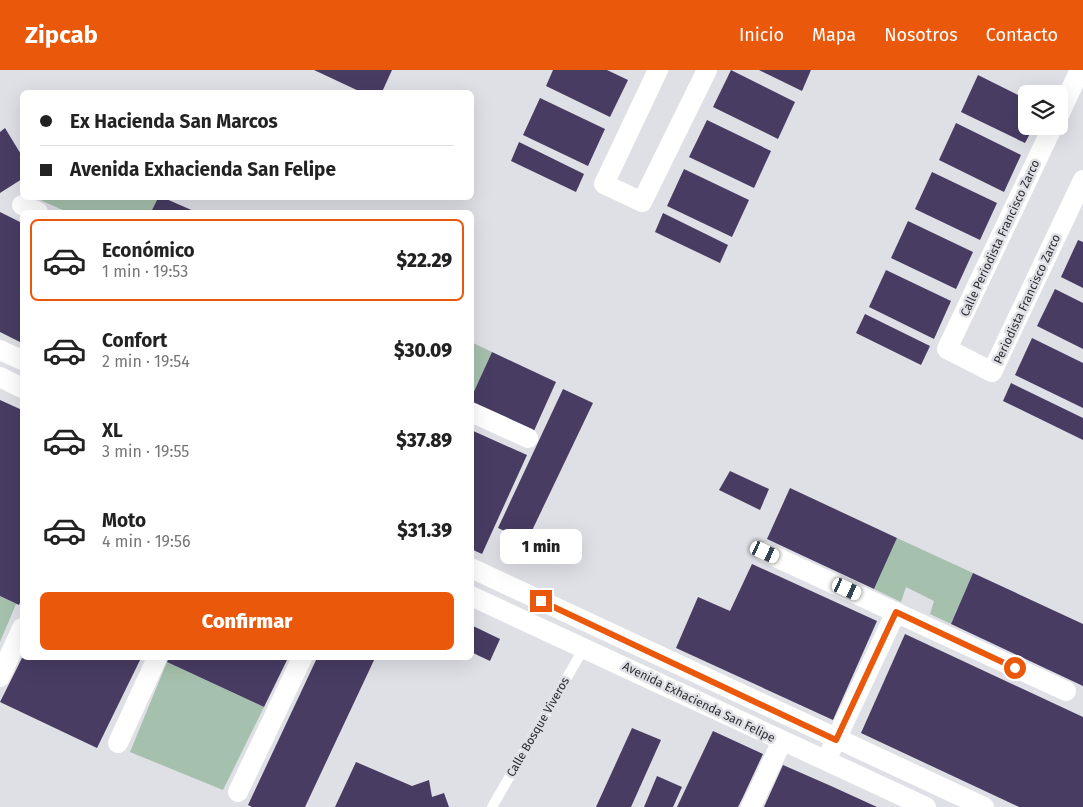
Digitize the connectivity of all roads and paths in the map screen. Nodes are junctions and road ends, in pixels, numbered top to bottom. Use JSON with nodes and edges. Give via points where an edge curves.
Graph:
{"nodes":[{"id":1,"x":658,"y":70,"type":"edge"},
{"id":2,"x":707,"y":70,"type":"edge"},
{"id":3,"x":1077,"y":73,"type":"edge"},
{"id":4,"x":1068,"y":94,"type":"edge"},
{"id":5,"x":1049,"y":135,"type":"edge"},
{"id":6,"x":1083,"y":180,"type":"edge"},
{"id":7,"x":947,"y":349,"type":"joint"},
{"id":8,"x":0,"y":350,"type":"edge"},
{"id":9,"x":20,"y":359,"type":"edge"},
{"id":10,"x":0,"y":377,"type":"edge"},
{"id":11,"x":20,"y":387,"type":"edge"},
{"id":12,"x":474,"y":413,"type":"edge"},
{"id":13,"x":528,"y":438,"type":"dead end"},
{"id":14,"x":765,"y":552,"type":"dead end"},
{"id":15,"x":474,"y":569,"type":"edge"},
{"id":16,"x":474,"y":597,"type":"edge"},
{"id":17,"x":896,"y":612,"type":"junction"},
{"id":18,"x":20,"y":632,"type":"edge"},
{"id":19,"x":584,"y":648,"type":"junction"},
{"id":20,"x":156,"y":660,"type":"edge"},
{"id":21,"x":301,"y":660,"type":"edge"},
{"id":22,"x":0,"y":677,"type":"edge"},
{"id":23,"x":1066,"y":692,"type":"dead end"},
{"id":24,"x":836,"y":740,"type":"junction"},
{"id":25,"x":782,"y":741,"type":"junction"},
{"id":26,"x":118,"y":743,"type":"dead end"},
{"id":27,"x":826,"y":762,"type":"junction"},
{"id":28,"x":238,"y":792,"type":"dead end"},
{"id":29,"x":901,"y":802,"type":"edge"},
{"id":30,"x":492,"y":807,"type":"edge"},
{"id":31,"x":751,"y":807,"type":"edge"},
{"id":32,"x":926,"y":807,"type":"edge"},
{"id":33,"x":984,"y":807,"type":"edge"}],
"edges":[{"from":1,"to":2,"type":"street","via":[[604,184],[642,202]]},
{"from":3,"to":4,"type":"street"},
{"from":5,"to":7,"type":"street","name":"Calle Periodista Francisco Zarco"},
{"from":6,"to":7,"type":"street","name":"Periodista Francisco Zarco","via":[[992,372]]},
{"from":8,"to":9,"type":"street"},
{"from":10,"to":11,"type":"street"},
{"from":12,"to":13,"type":"street"},
{"from":14,"to":17,"type":"street"},
{"from":15,"to":24,"type":"street","name":"Avenida Exhacienda San Felipe"},
{"from":16,"to":19,"type":"street","name":"Avenida Exhacienda San Felipe"},
{"from":17,"to":23,"type":"street"},
{"from":17,"to":24,"type":"street"},
{"from":18,"to":22,"type":"street"},
{"from":19,"to":25,"type":"street","name":"Avenida Exhacienda San Felipe"},
{"from":19,"to":30,"type":"lane","name":"Calle Bosque Viveros"},
{"from":20,"to":26,"type":"street"},
{"from":21,"to":28,"type":"street"},
{"from":24,"to":27,"type":"street"},
{"from":24,"to":33,"type":"street","name":"Avenida Exhacienda San Felipe"},
{"from":25,"to":27,"type":"street","name":"Avenida Exhacienda San Felipe"},
{"from":25,"to":31,"type":"street"},
{"from":27,"to":29,"type":"street","name":"Avenida Exhacienda San Felipe"},
{"from":29,"to":32,"type":"street","name":"Avenida Exhacienda San Felipe"}]}
